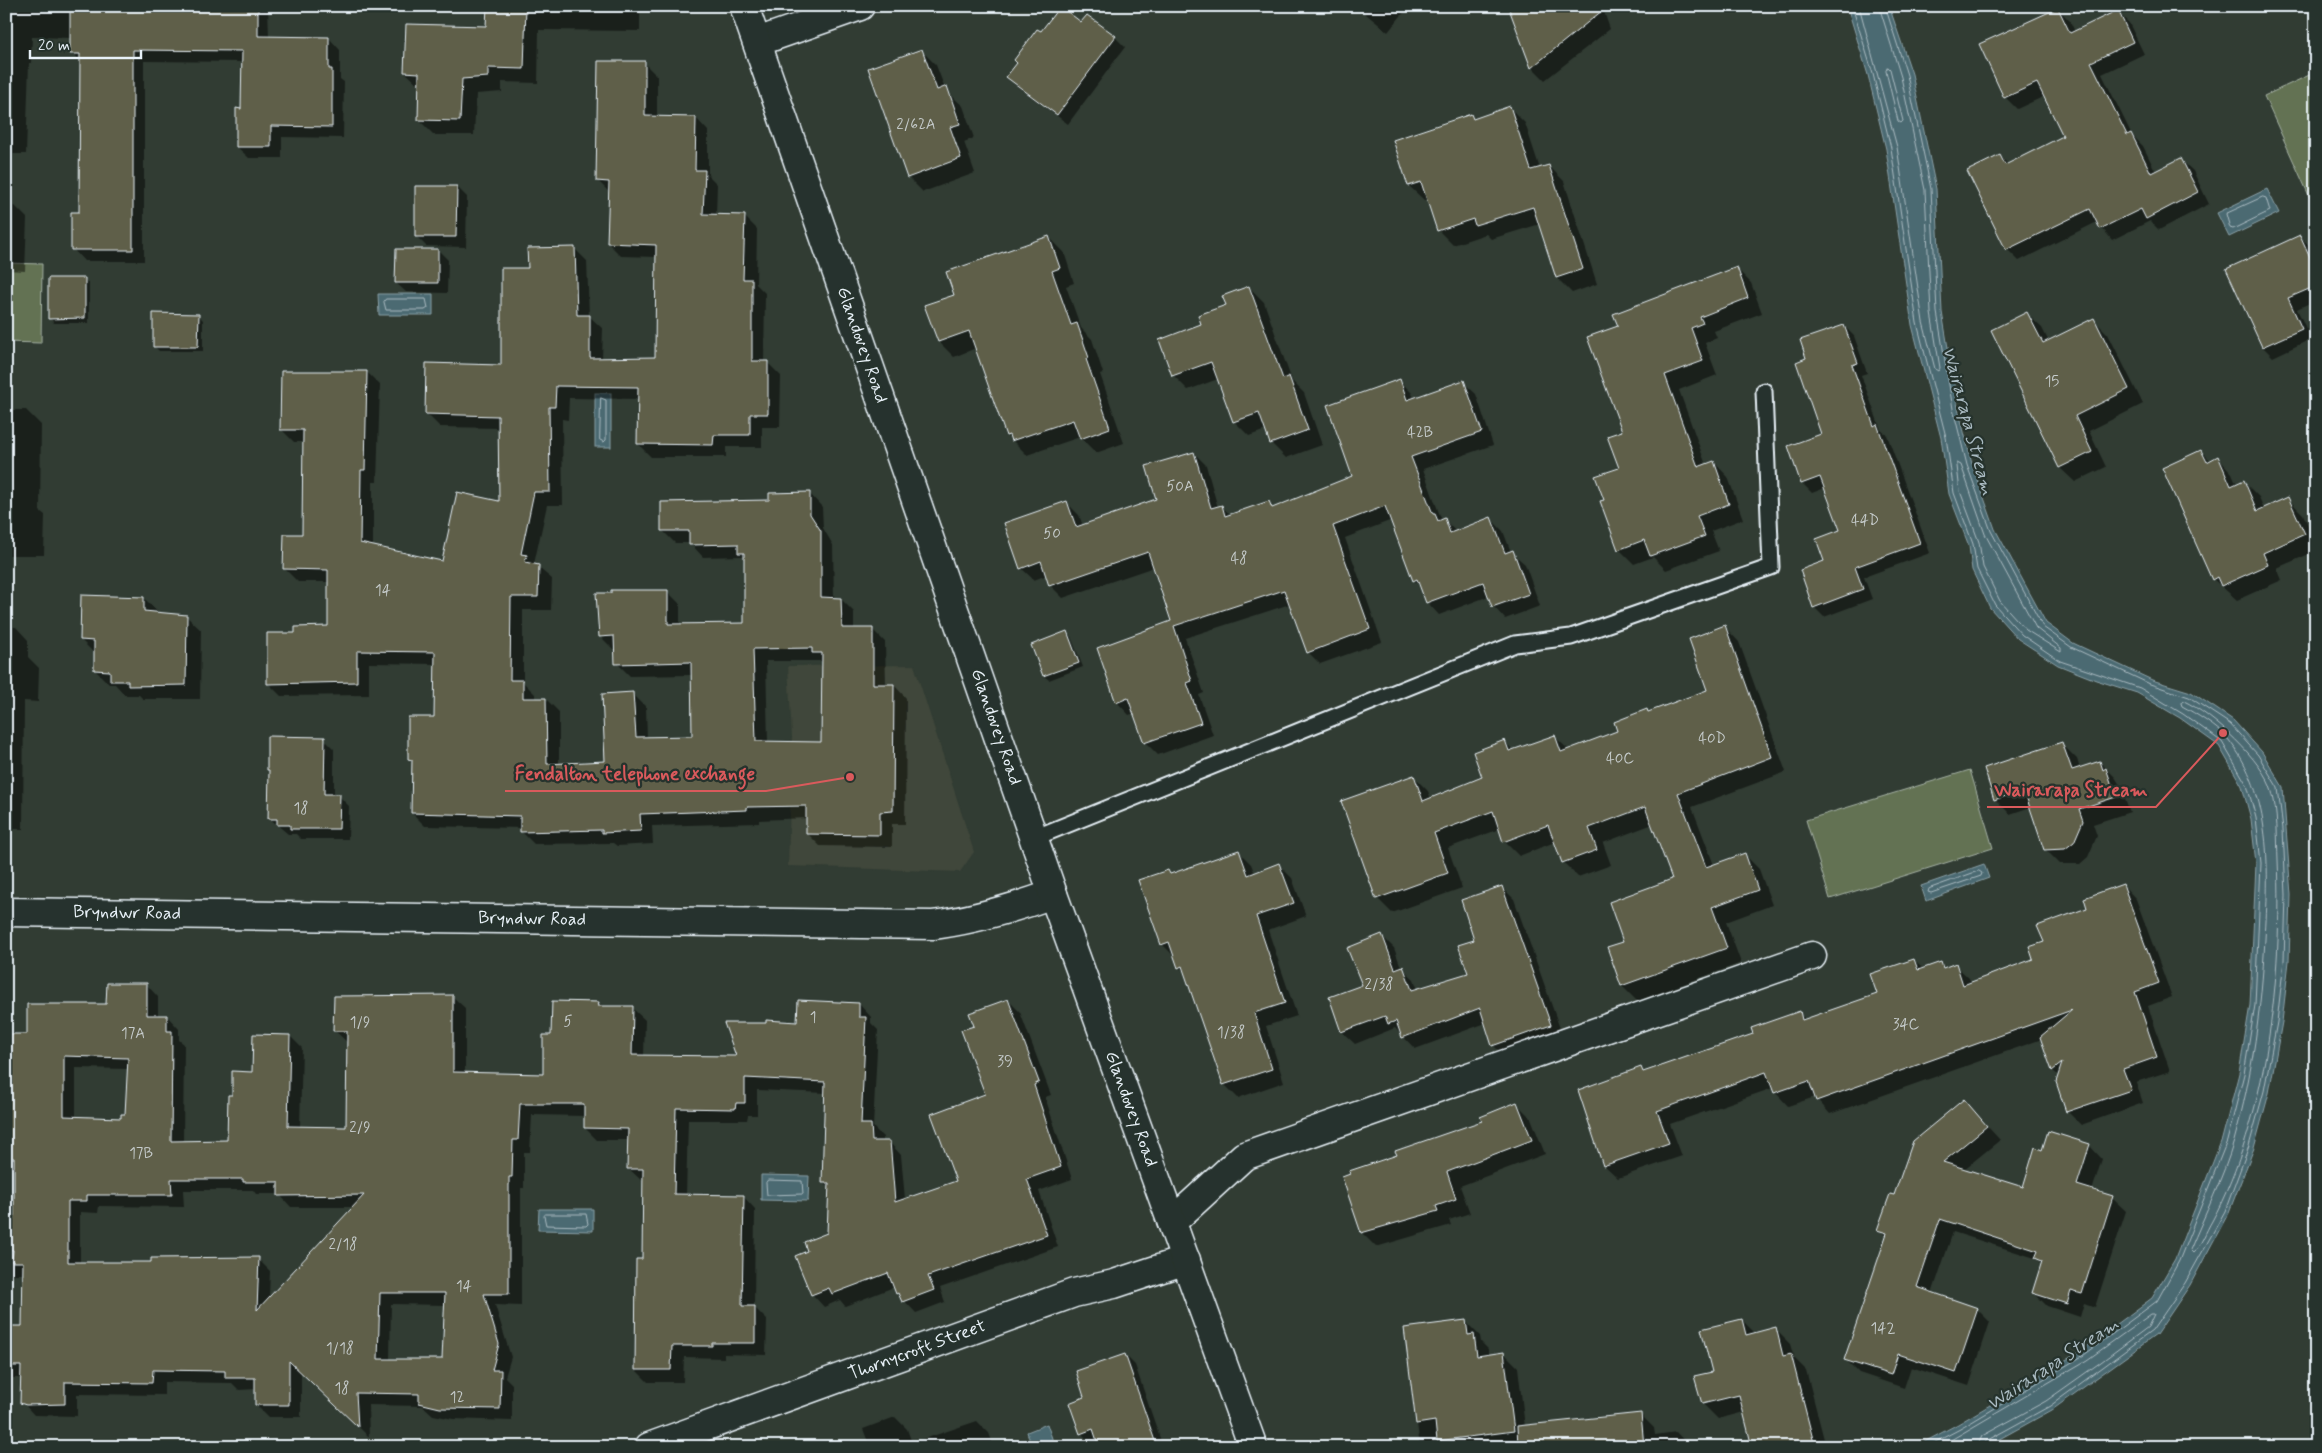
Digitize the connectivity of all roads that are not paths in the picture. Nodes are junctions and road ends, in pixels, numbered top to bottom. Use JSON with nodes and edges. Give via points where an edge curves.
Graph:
{"nodes":[{"id":1,"x":744,"y":6,"type":"edge"},
{"id":2,"x":860,"y":6,"type":"edge"},
{"id":3,"x":757,"y":42,"type":"junction"},
{"id":4,"x":1764,"y":391,"type":"dead end"},
{"id":5,"x":1034,"y":838,"type":"junction"},
{"id":6,"x":1053,"y":894,"type":"junction"},
{"id":7,"x":6,"y":912,"type":"edge"},
{"id":8,"x":1812,"y":956,"type":"dead end"},
{"id":9,"x":1172,"y":1222,"type":"junction"},
{"id":10,"x":1186,"y":1260,"type":"junction"},
{"id":11,"x":649,"y":1447,"type":"edge"},
{"id":12,"x":1253,"y":1447,"type":"edge"}],
"edges":[{"from":1,"to":3,"type":"street","name":"Glandovey Road"},
{"from":2,"to":3,"type":"street"},
{"from":3,"to":5,"type":"street","name":"Glandovey Road"},
{"from":4,"to":5,"type":"lane","via":[[1771,567],[1571,637],[1515,644]]},
{"from":5,"to":6,"type":"street","name":"Glandovey Road"},
{"from":6,"to":7,"type":"street","name":"Bryndwr Road","via":[[975,919],[933,925]]},
{"from":6,"to":9,"type":"street","name":"Glandovey Road"},
{"from":8,"to":9,"type":"street","via":[[1244,1156]]},
{"from":9,"to":10,"type":"street","name":"Glandovey Road"},
{"from":10,"to":11,"type":"street","name":"Thornycroft Street","via":[[1114,1284],[1074,1293]]},
{"from":10,"to":12,"type":"street","name":"Glandovey Road"}]}
